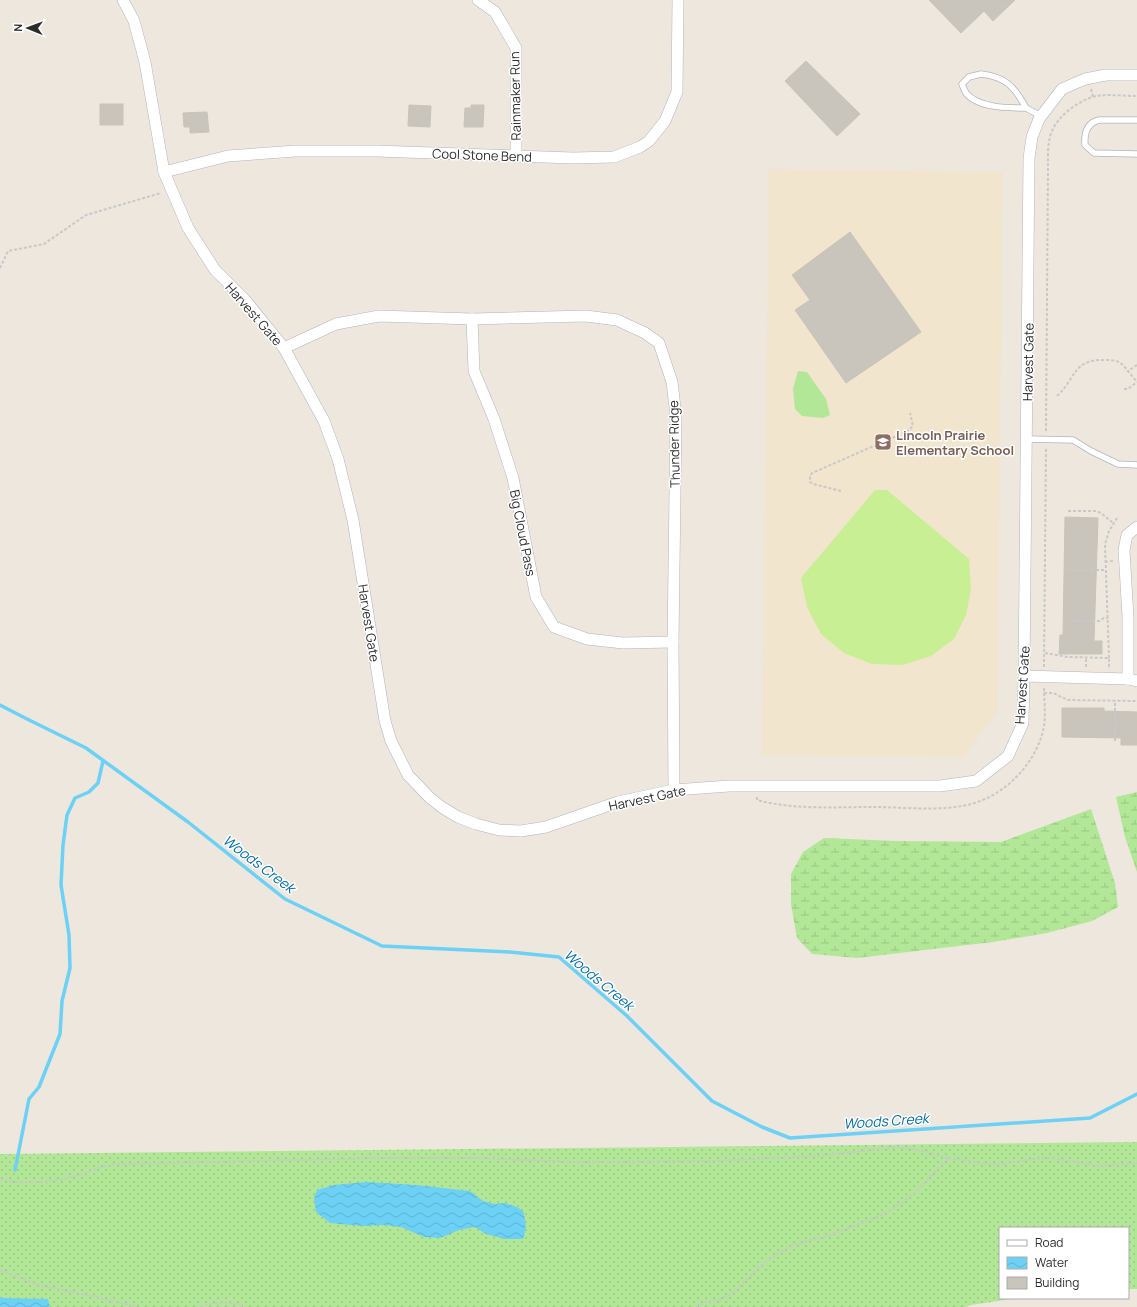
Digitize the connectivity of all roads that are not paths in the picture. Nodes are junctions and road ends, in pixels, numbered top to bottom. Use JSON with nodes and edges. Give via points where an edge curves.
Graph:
{"nodes":[{"id":1,"x":123,"y":0,"type":"edge"},
{"id":2,"x":478,"y":0,"type":"edge"},
{"id":3,"x":678,"y":0,"type":"edge"},
{"id":4,"x":1137,"y":75,"type":"edge"},
{"id":5,"x":1026,"y":108,"type":"junction"},
{"id":6,"x":1041,"y":116,"type":"junction"},
{"id":7,"x":1137,"y":120,"type":"edge"},
{"id":8,"x":1137,"y":154,"type":"edge"},
{"id":9,"x":516,"y":157,"type":"junction"},
{"id":10,"x":164,"y":172,"type":"junction"},
{"id":11,"x":472,"y":319,"type":"junction"},
{"id":12,"x":284,"y":348,"type":"junction"},
{"id":13,"x":1027,"y":439,"type":"junction"},
{"id":14,"x":1137,"y":465,"type":"edge"},
{"id":15,"x":1137,"y":527,"type":"edge"},
{"id":16,"x":673,"y":642,"type":"junction"},
{"id":17,"x":1024,"y":676,"type":"junction"},
{"id":18,"x":1132,"y":680,"type":"edge"},
{"id":19,"x":674,"y":790,"type":"junction"}],
"edges":[{"from":1,"to":10,"type":"street","name":"Harvest Gate","via":[[134,21],[145,62]]},
{"from":2,"to":9,"type":"street","name":"Rainmaker Run","via":[[495,12],[516,48]]},
{"from":3,"to":9,"type":"street","name":"Cool Stone Bend","via":[[677,92],[665,121],[649,141],[614,157]]},
{"from":4,"to":6,"type":"street","name":"Harvest Gate","via":[[1106,75],[1085,79],[1062,89]]},
{"from":5,"to":5,"type":"lane","via":[[1007,82],[994,75],[981,74],[969,77],[962,84],[974,99],[986,104]]},
{"from":5,"to":6,"type":"lane"},
{"from":6,"to":13,"type":"street","name":"Harvest Gate","via":[[1032,137],[1029,158]]},
{"from":7,"to":8,"type":"lane","via":[[1093,121],[1084,139],[1085,145],[1094,153]]},
{"from":9,"to":10,"type":"street","name":"Cool Stone Bend","via":[[377,151],[296,151],[228,156]]},
{"from":10,"to":12,"type":"street","name":"Harvest Gate","via":[[188,228],[216,270],[246,301]]},
{"from":11,"to":12,"type":"street","name":"Thunder Ridge","via":[[379,316],[336,324]]},
{"from":11,"to":16,"type":"street","name":"Big Cloud Pass","via":[[474,370],[513,478],[536,597],[554,627],[587,639],[623,643]]},
{"from":11,"to":16,"type":"street","name":"Thunder Ridge","via":[[586,316],[617,320],[645,333],[659,343],[672,382],[676,416]]},
{"from":12,"to":19,"type":"street","name":"Harvest Gate","via":[[324,421],[338,459],[353,520],[385,721],[391,741],[408,775],[438,805],[458,817],[500,830],[521,831],[546,827],[618,802]]},
{"from":13,"to":14,"type":"lane","via":[[1073,440],[1118,464]]},
{"from":13,"to":17,"type":"street","name":"Harvest Gate"},
{"from":15,"to":18,"type":"street","via":[[1127,535],[1124,550]]},
{"from":16,"to":19,"type":"street","name":"Thunder Ridge"},
{"from":17,"to":18,"type":"street"},
{"from":17,"to":19,"type":"street","name":"Harvest Gate","via":[[1022,723],[1008,756],[976,780],[940,786],[729,786]]}]}
